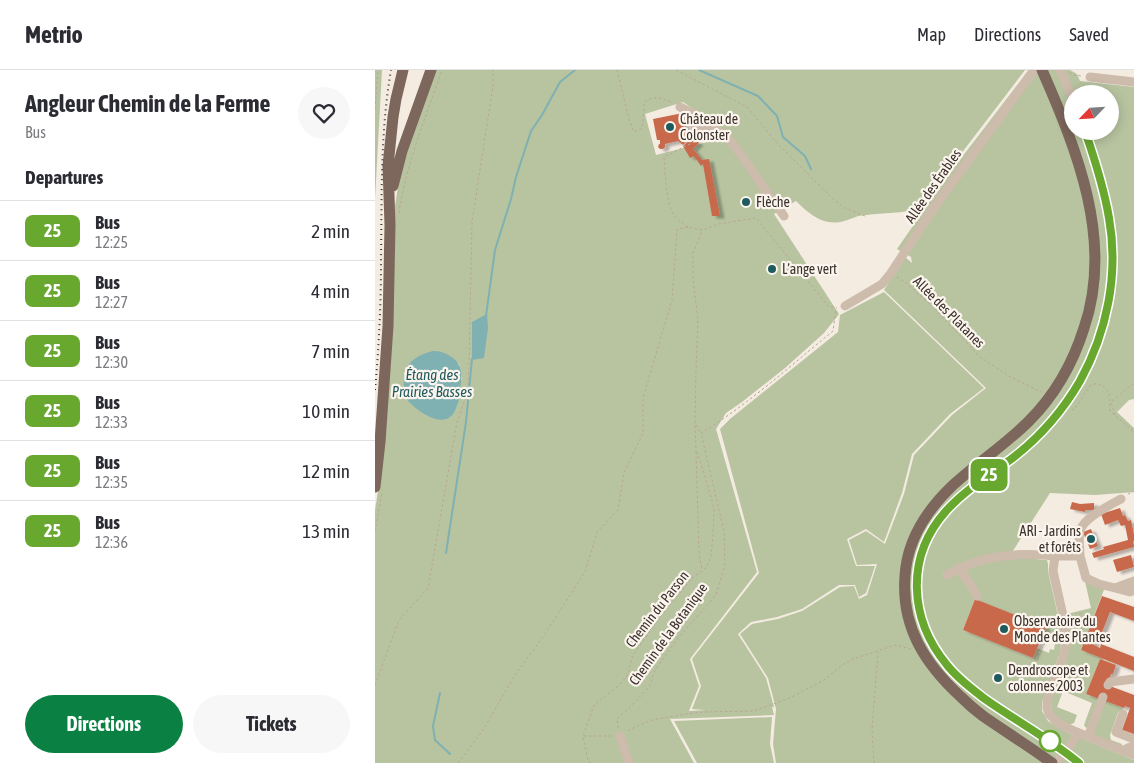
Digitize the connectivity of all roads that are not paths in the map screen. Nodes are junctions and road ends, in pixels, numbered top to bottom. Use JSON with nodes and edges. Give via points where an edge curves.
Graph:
{"nodes":[{"id":1,"x":403,"y":70,"type":"edge"},
{"id":2,"x":431,"y":70,"type":"edge"},
{"id":3,"x":1034,"y":70,"type":"edge"},
{"id":4,"x":1042,"y":70,"type":"edge"},
{"id":5,"x":1060,"y":70,"type":"edge"},
{"id":6,"x":1090,"y":77,"type":"road end"},
{"id":7,"x":1134,"y":82,"type":"edge"},
{"id":8,"x":1067,"y":85,"type":"edge"},
{"id":9,"x":680,"y":108,"type":"road end"},
{"id":10,"x":698,"y":116,"type":"junction"},
{"id":11,"x":713,"y":128,"type":"junction"},
{"id":12,"x":1088,"y":140,"type":"edge"},
{"id":13,"x":394,"y":214,"type":"junction"},
{"id":14,"x":783,"y":216,"type":"dead end"},
{"id":15,"x":840,"y":307,"type":"road end"},
{"id":16,"x":379,"y":487,"type":"edge"},
{"id":17,"x":1121,"y":499,"type":"dead end"},
{"id":18,"x":1055,"y":556,"type":"junction"},
{"id":19,"x":1080,"y":556,"type":"junction"},
{"id":20,"x":959,"y":568,"type":"junction"},
{"id":21,"x":947,"y":575,"type":"dead end"},
{"id":22,"x":1134,"y":581,"type":"edge"},
{"id":23,"x":1115,"y":588,"type":"junction"},
{"id":24,"x":1134,"y":590,"type":"edge"},
{"id":25,"x":977,"y":596,"type":"dead end"},
{"id":26,"x":1134,"y":679,"type":"edge"},
{"id":27,"x":1107,"y":685,"type":"dead end"},
{"id":28,"x":1103,"y":697,"type":"dead end"},
{"id":29,"x":1123,"y":714,"type":"dead end"},
{"id":30,"x":1078,"y":733,"type":"junction"},
{"id":31,"x":620,"y":736,"type":"road end"},
{"id":32,"x":1088,"y":737,"type":"junction"},
{"id":33,"x":1131,"y":746,"type":"edge"},
{"id":34,"x":1065,"y":752,"type":"junction"},
{"id":35,"x":1134,"y":755,"type":"edge"},
{"id":36,"x":629,"y":763,"type":"edge"},
{"id":37,"x":1054,"y":763,"type":"edge"},
{"id":38,"x":1079,"y":763,"type":"edge"}],
"edges":[{"from":1,"to":13,"type":"main road","via":[[390,142],[388,174]]},
{"from":2,"to":13,"type":"main road","via":[[400,156],[393,186]]},
{"from":3,"to":15,"type":"street","name":"Allée des Érables","via":[[882,284]]},
{"from":4,"to":37,"type":"main road","via":[[1076,156],[1092,216],[1095,272],[1090,309],[1077,349],[1045,403],[1028,422],[949,489],[925,518],[910,550],[904,586],[907,612],[916,640],[940,676],[982,715]]},
{"from":5,"to":8,"type":"street"},
{"from":6,"to":7,"type":"street"},
{"from":9,"to":10,"type":"street"},
{"from":10,"to":11,"type":"street"},
{"from":10,"to":11,"type":"street","via":[[694,122],[696,131]]},
{"from":11,"to":14,"type":"street","via":[[733,144]]},
{"from":12,"to":34,"type":"street","via":[[1107,205],[1112,250],[1108,303],[1095,348],[1079,382],[1052,421],[1023,449],[961,496],[941,517],[924,547],[917,583],[925,629],[948,667],[985,698]]},
{"from":13,"to":16,"type":"main road"},
{"from":17,"to":19,"type":"street","via":[[1099,511],[1081,527]]},
{"from":18,"to":19,"type":"street"},
{"from":18,"to":20,"type":"street","via":[[999,556]]},
{"from":18,"to":30,"type":"street","via":[[1053,570],[1066,644],[1047,708],[1053,719]]},
{"from":19,"to":23,"type":"street","via":[[1086,578]]},
{"from":20,"to":21,"type":"street"},
{"from":20,"to":25,"type":"street"},
{"from":22,"to":23,"type":"street"},
{"from":23,"to":24,"type":"street"},
{"from":26,"to":27,"type":"street"},
{"from":28,"to":32,"type":"street"},
{"from":29,"to":33,"type":"street","via":[[1116,732]]},
{"from":30,"to":32,"type":"street"},
{"from":30,"to":34,"type":"street"},
{"from":31,"to":36,"type":"street"},
{"from":32,"to":33,"type":"street"},
{"from":33,"to":35,"type":"street"},
{"from":34,"to":37,"type":"street"},
{"from":34,"to":38,"type":"street"}]}
